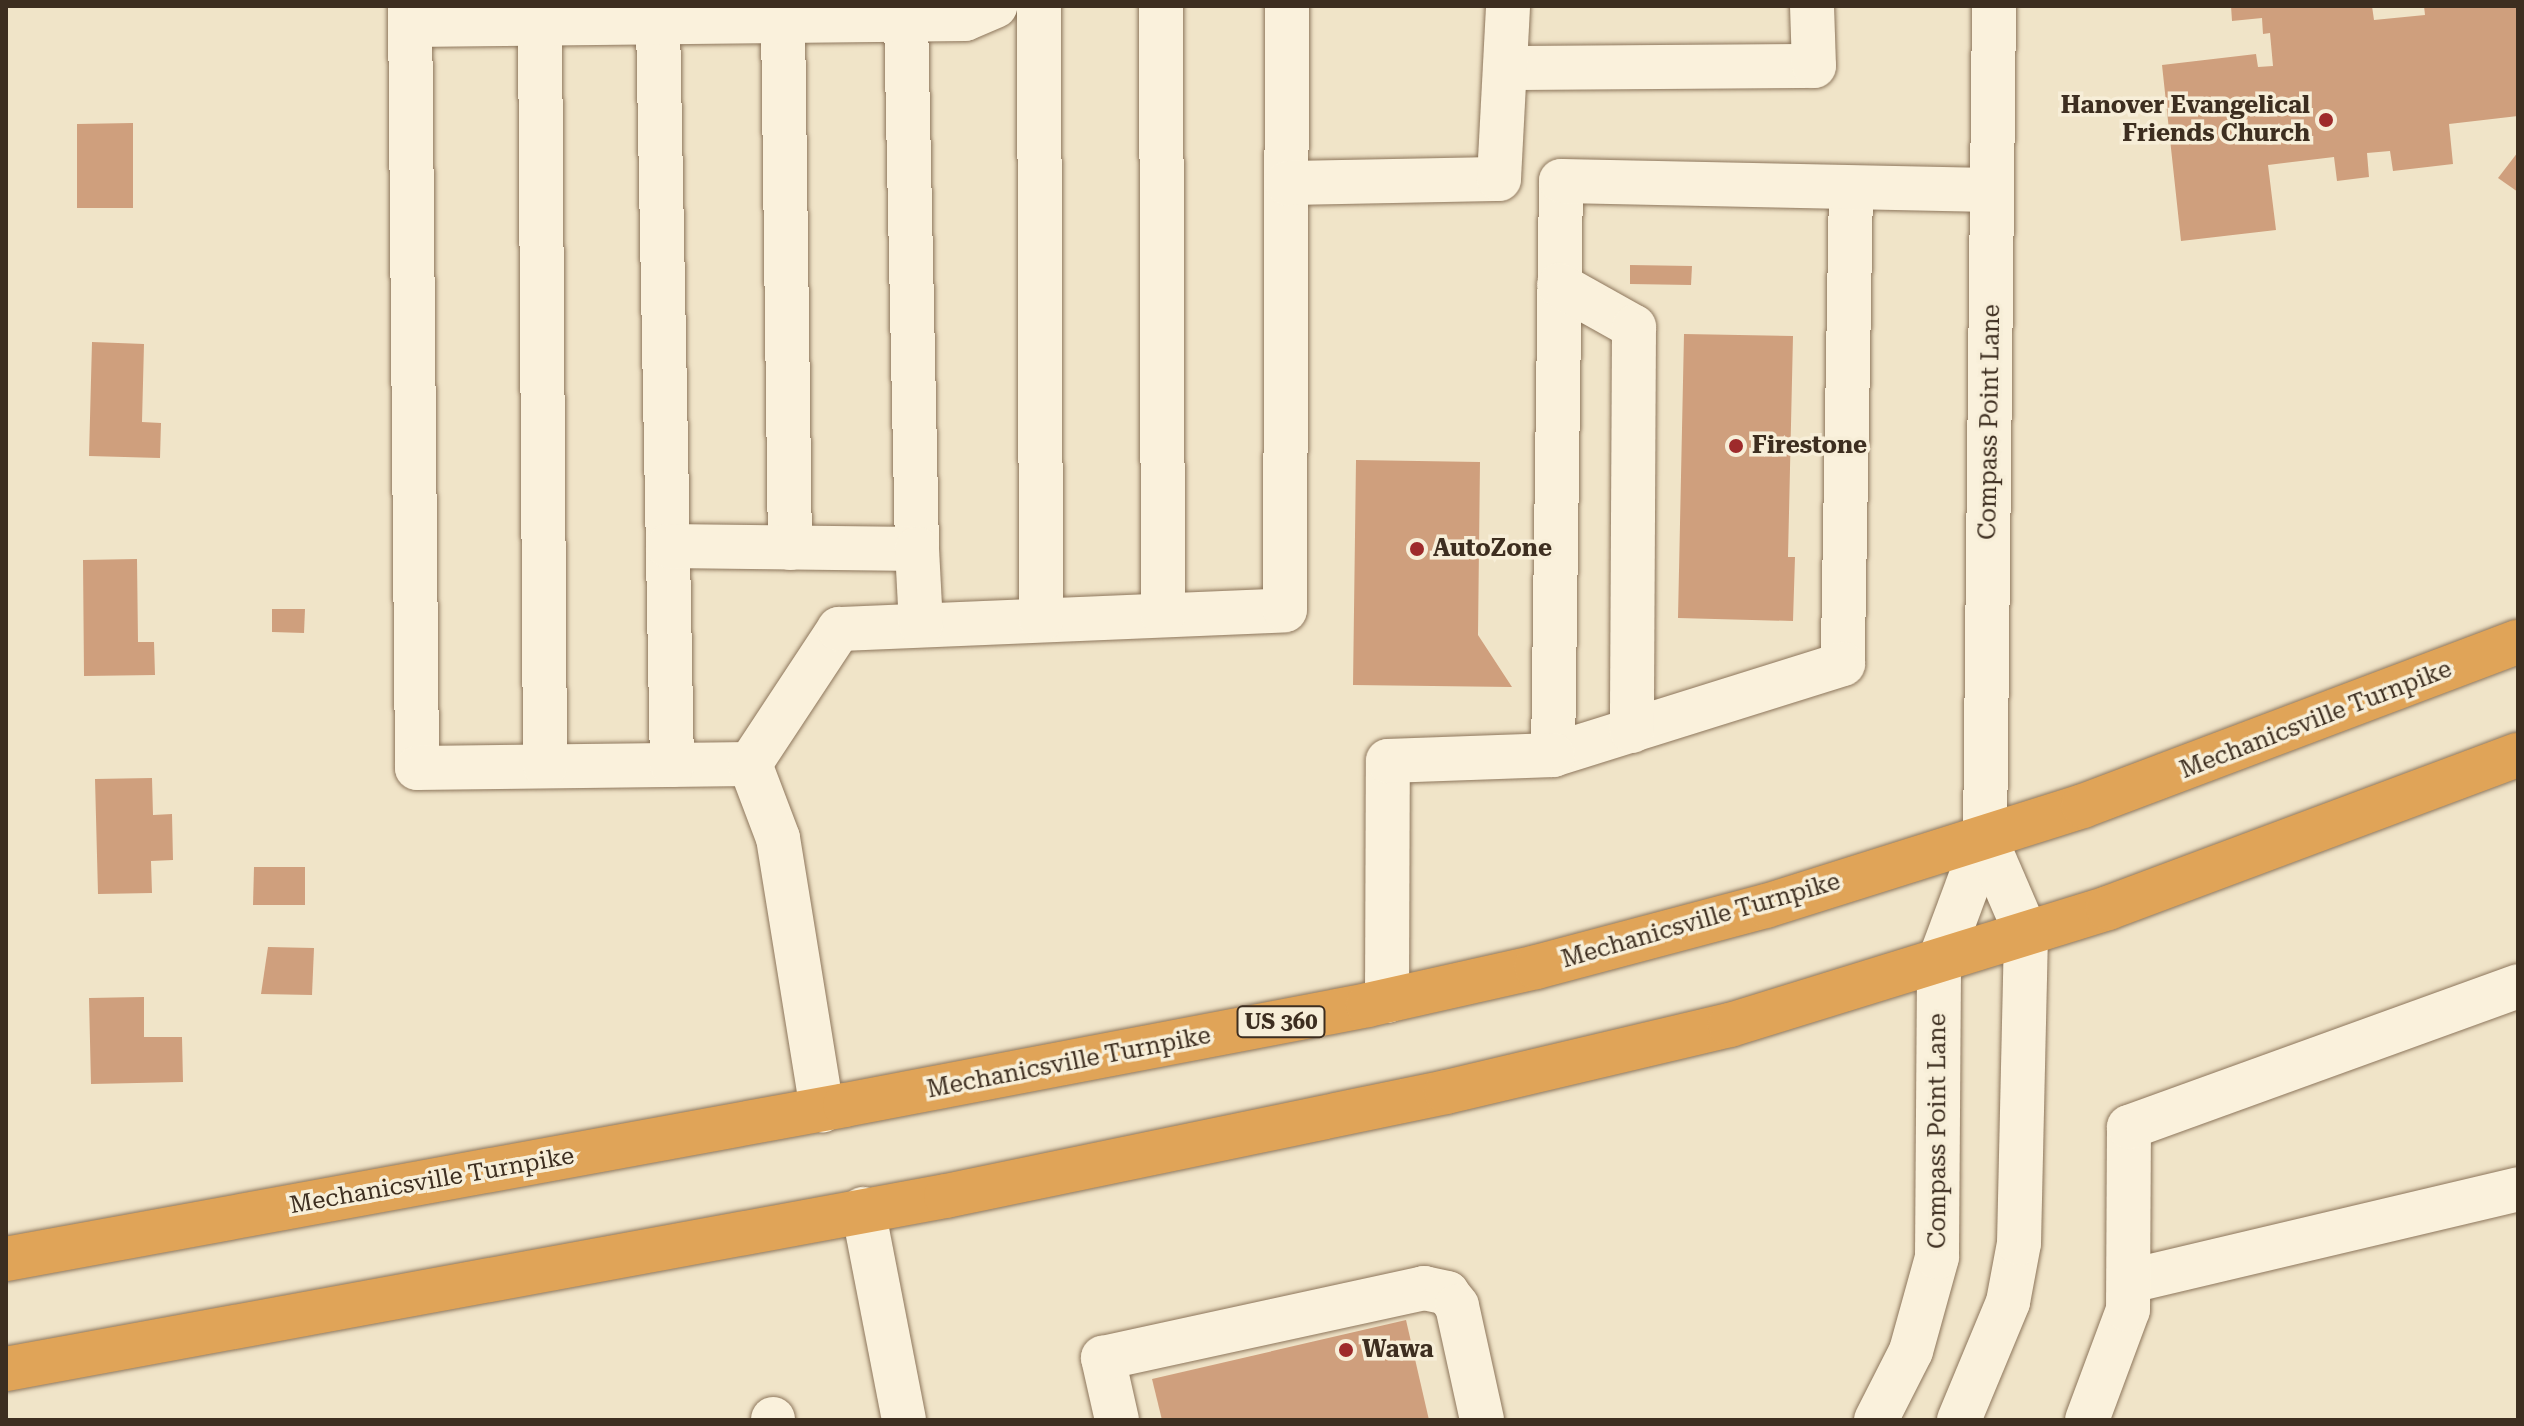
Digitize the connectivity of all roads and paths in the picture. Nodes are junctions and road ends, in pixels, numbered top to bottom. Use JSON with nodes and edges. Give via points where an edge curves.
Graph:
{"nodes":[{"id":1,"x":995,"y":6,"type":"edge"},
{"id":2,"x":1039,"y":6,"type":"edge"},
{"id":3,"x":1161,"y":6,"type":"edge"},
{"id":4,"x":1287,"y":6,"type":"edge"},
{"id":5,"x":1508,"y":6,"type":"edge"},
{"id":6,"x":1812,"y":6,"type":"edge"},
{"id":7,"x":1994,"y":6,"type":"edge"},
{"id":8,"x":410,"y":16,"type":"edge"},
{"id":9,"x":906,"y":19,"type":"junction"},
{"id":10,"x":783,"y":21,"type":"junction"},
{"id":11,"x":658,"y":23,"type":"junction"},
{"id":12,"x":540,"y":24,"type":"junction"},
{"id":13,"x":1505,"y":68,"type":"junction"},
{"id":14,"x":1499,"y":179,"type":"junction"},
{"id":15,"x":1561,"y":181,"type":"junction"},
{"id":16,"x":1287,"y":183,"type":"junction"},
{"id":17,"x":1851,"y":188,"type":"junction"},
{"id":18,"x":1992,"y":190,"type":"junction"},
{"id":19,"x":1559,"y":285,"type":"junction"},
{"id":20,"x":668,"y":546,"type":"junction"},
{"id":21,"x":790,"y":548,"type":"junction"},
{"id":22,"x":917,"y":549,"type":"junction"},
{"id":23,"x":1163,"y":615,"type":"junction"},
{"id":24,"x":1041,"y":620,"type":"junction"},
{"id":25,"x":921,"y":625,"type":"junction"},
{"id":26,"x":2518,"y":642,"type":"edge"},
{"id":27,"x":1632,"y":731,"type":"junction"},
{"id":28,"x":1553,"y":755,"type":"junction"},
{"id":29,"x":2518,"y":755,"type":"edge"},
{"id":30,"x":750,"y":764,"type":"junction"},
{"id":31,"x":672,"y":765,"type":"junction"},
{"id":32,"x":545,"y":766,"type":"junction"},
{"id":33,"x":1985,"y":838,"type":"junction"},
{"id":34,"x":2026,"y":933,"type":"junction"},
{"id":35,"x":1939,"y":962,"type":"junction"},
{"id":36,"x":2518,"y":986,"type":"edge"},
{"id":37,"x":1387,"y":1001,"type":"junction"},
{"id":38,"x":822,"y":1110,"type":"junction"},
{"id":39,"x":2518,"y":1189,"type":"edge"},
{"id":40,"x":863,"y":1209,"type":"junction"},
{"id":41,"x":6,"y":1259,"type":"edge"},
{"id":42,"x":2130,"y":1281,"type":"junction"},
{"id":43,"x":6,"y":1369,"type":"edge"},
{"id":44,"x":904,"y":1420,"type":"edge"},
{"id":45,"x":1117,"y":1420,"type":"edge"},
{"id":46,"x":1482,"y":1420,"type":"edge"},
{"id":47,"x":1876,"y":1420,"type":"edge"},
{"id":48,"x":1959,"y":1420,"type":"edge"},
{"id":49,"x":2087,"y":1420,"type":"edge"}],
"edges":[{"from":1,"to":9,"type":"street","via":[[965,19]]},
{"from":2,"to":24,"type":"street"},
{"from":3,"to":23,"type":"street"},
{"from":4,"to":16,"type":"street"},
{"from":5,"to":13,"type":"street"},
{"from":6,"to":13,"type":"street","via":[[1814,66]]},
{"from":7,"to":18,"type":"street","name":"Compass Point Lane"},
{"from":8,"to":12,"type":"street"},
{"from":8,"to":32,"type":"street","via":[[417,768]]},
{"from":9,"to":10,"type":"street"},
{"from":9,"to":22,"type":"street"},
{"from":10,"to":11,"type":"street"},
{"from":10,"to":21,"type":"street"},
{"from":11,"to":12,"type":"street"},
{"from":11,"to":20,"type":"street"},
{"from":12,"to":32,"type":"street"},
{"from":13,"to":14,"type":"street"},
{"from":14,"to":15,"type":"street"},
{"from":14,"to":16,"type":"street"},
{"from":15,"to":17,"type":"street"},
{"from":15,"to":19,"type":"street"},
{"from":16,"to":23,"type":"street","via":[[1285,610]]},
{"from":17,"to":18,"type":"street"},
{"from":17,"to":27,"type":"street","via":[[1843,664]]},
{"from":18,"to":33,"type":"street","name":"Compass Point Lane"},
{"from":19,"to":27,"type":"street","via":[[1634,327]]},
{"from":19,"to":28,"type":"street"},
{"from":20,"to":21,"type":"street"},
{"from":20,"to":31,"type":"street"},
{"from":21,"to":22,"type":"street"},
{"from":22,"to":25,"type":"street"},
{"from":23,"to":24,"type":"street"},
{"from":24,"to":25,"type":"street"},
{"from":25,"to":30,"type":"street","via":[[839,629]]},
{"from":26,"to":33,"type":"highway","name":"Mechanicsville Turnpike","number":"US 360","via":[[2238,752]]},
{"from":27,"to":28,"type":"street"},
{"from":28,"to":37,"type":"street","via":[[1388,761]]},
{"from":29,"to":34,"type":"highway","via":[[2310,835]]},
{"from":30,"to":31,"type":"street"},
{"from":30,"to":38,"type":"street","via":[[778,838]]},
{"from":31,"to":32,"type":"street"},
{"from":33,"to":34,"type":"street","name":"Compass Point Lane"},
{"from":33,"to":35,"type":"street","name":"Compass Point Lane"},
{"from":33,"to":37,"type":"highway","name":"Mechanicsville Turnpike","number":"US 360","via":[[1751,910]]},
{"from":34,"to":35,"type":"highway"},
{"from":34,"to":48,"type":"street","name":"Compass Point Lane","via":[[2019,1243],[2008,1302]]},
{"from":35,"to":40,"type":"highway","via":[[1730,1025],[1446,1092]]},
{"from":35,"to":47,"type":"street","name":"Compass Point Lane","via":[[1937,1257],[1911,1351]]},
{"from":36,"to":42,"type":"street","via":[[2129,1127]]},
{"from":37,"to":38,"type":"highway","name":"Mechanicsville Turnpike","number":"US 360"},
{"from":38,"to":41,"type":"highway","name":"Mechanicsville Turnpike","number":"US 360"},
{"from":39,"to":42,"type":"street"},
{"from":40,"to":43,"type":"highway"},
{"from":40,"to":44,"type":"street"},
{"from":42,"to":49,"type":"street","via":[[2128,1310]]},
{"from":45,"to":46,"type":"street","via":[[1103,1358],[1424,1288],[1447,1293],[1457,1306]]}]}
